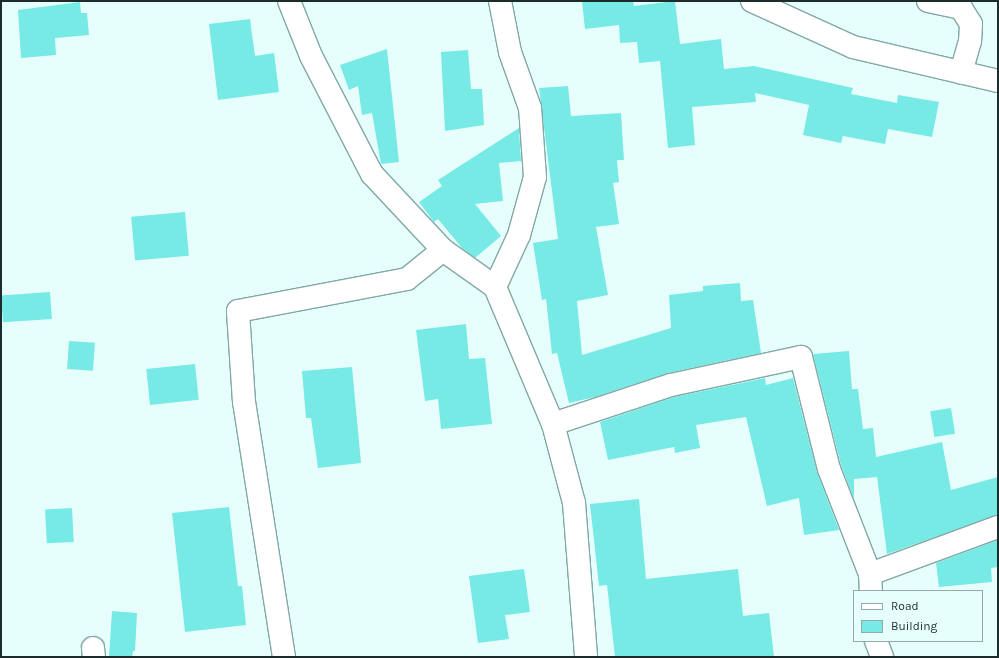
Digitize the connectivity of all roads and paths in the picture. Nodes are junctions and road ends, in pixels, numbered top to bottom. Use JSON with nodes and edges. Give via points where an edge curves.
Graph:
{"nodes":[{"id":1,"x":289,"y":1,"type":"edge"},
{"id":2,"x":500,"y":1,"type":"edge"},
{"id":3,"x":752,"y":1,"type":"edge"},
{"id":4,"x":928,"y":1,"type":"edge"},
{"id":5,"x":961,"y":73,"type":"junction"},
{"id":6,"x":998,"y":81,"type":"edge"},
{"id":7,"x":443,"y":250,"type":"junction"},
{"id":8,"x":495,"y":287,"type":"junction"},
{"id":9,"x":553,"y":424,"type":"junction"},
{"id":10,"x":998,"y":527,"type":"edge"},
{"id":11,"x":870,"y":583,"type":"edge"},
{"id":12,"x":876,"y":642,"type":"edge"},
{"id":13,"x":284,"y":657,"type":"edge"},
{"id":14,"x":586,"y":657,"type":"edge"},
{"id":15,"x":882,"y":657,"type":"edge"}],
"edges":[{"from":1,"to":7,"type":"street","via":[[311,56],[372,174]]},
{"from":2,"to":8,"type":"street","via":[[510,52],[530,108],[535,177],[519,235]]},
{"from":3,"to":5,"type":"street","via":[[853,47]]},
{"from":4,"to":5,"type":"street","via":[[961,8],[971,24],[970,41]]},
{"from":5,"to":6,"type":"street"},
{"from":7,"to":8,"type":"street"},
{"from":7,"to":13,"type":"street","via":[[407,279],[238,311],[244,402]]},
{"from":8,"to":9,"type":"street"},
{"from":9,"to":11,"type":"street","via":[[671,385],[801,357],[829,468]]},
{"from":9,"to":14,"type":"street","via":[[574,503]]},
{"from":10,"to":11,"type":"street"},
{"from":12,"to":15,"type":"street"}]}
